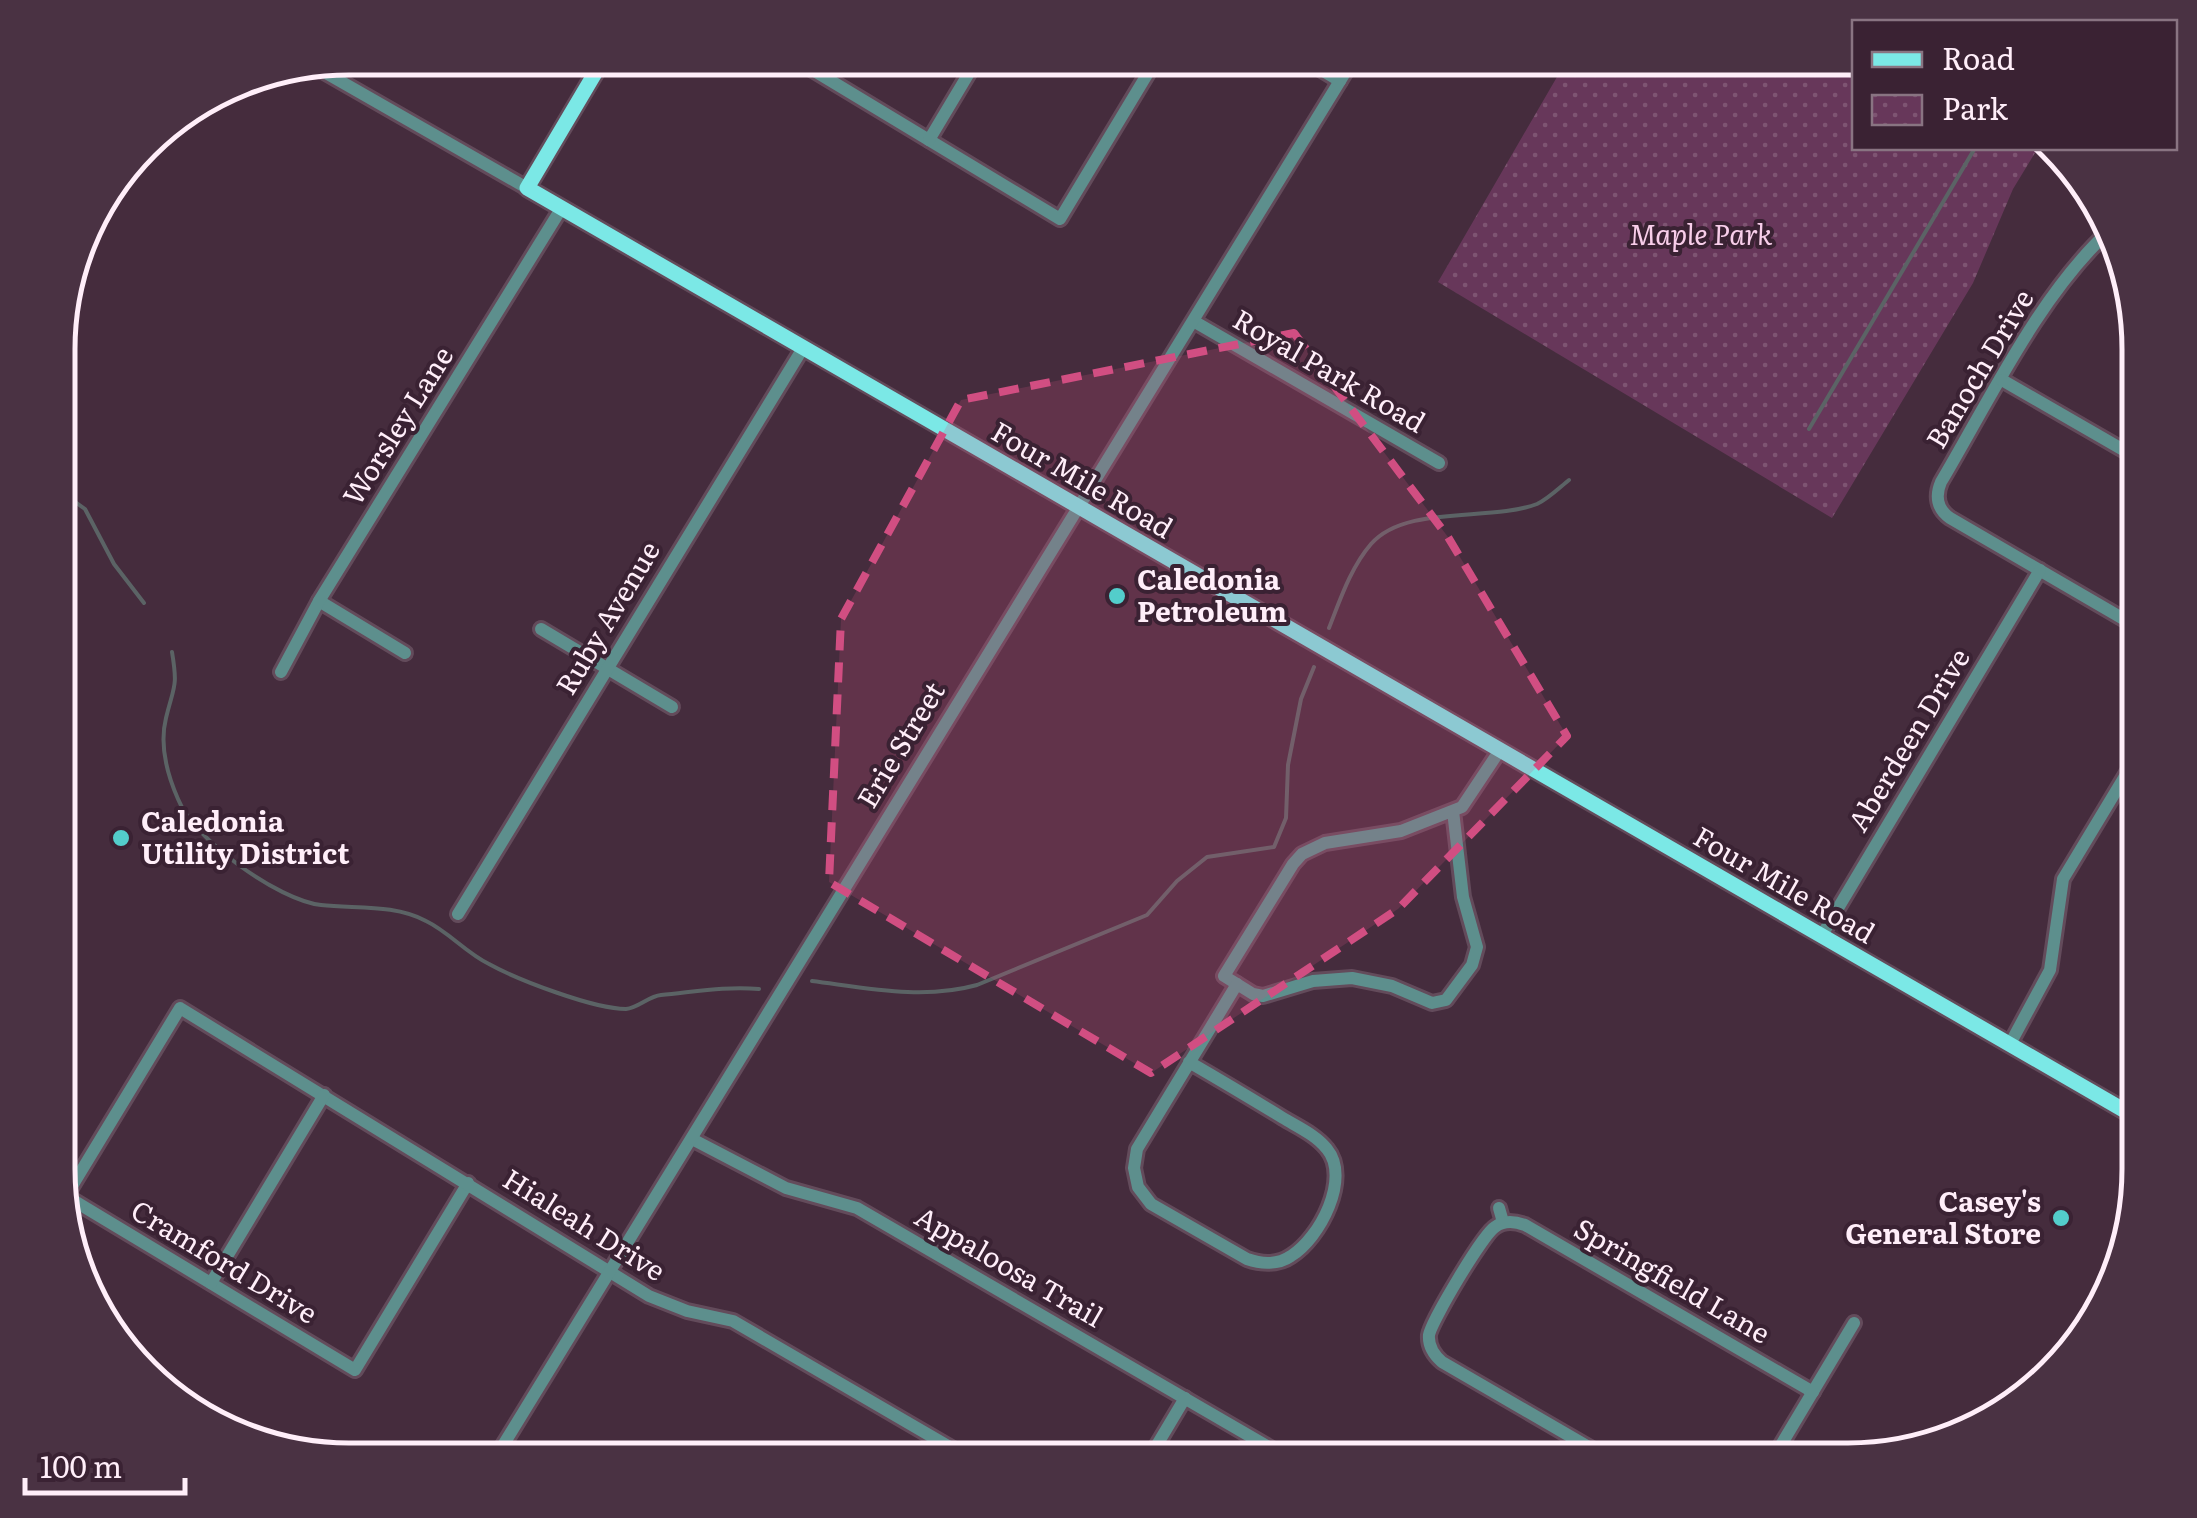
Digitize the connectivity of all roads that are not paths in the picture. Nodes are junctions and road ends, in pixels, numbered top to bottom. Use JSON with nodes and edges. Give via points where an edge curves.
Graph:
{"nodes":[{"id":1,"x":594,"y":75,"type":"edge"},
{"id":2,"x":825,"y":75,"type":"edge"},
{"id":3,"x":968,"y":75,"type":"edge"},
{"id":4,"x":331,"y":76,"type":"edge"},
{"id":5,"x":1146,"y":76,"type":"edge"},
{"id":6,"x":1331,"y":76,"type":"edge"},
{"id":7,"x":1343,"y":76,"type":"edge"},
{"id":8,"x":1340,"y":81,"type":"junction"},
{"id":9,"x":929,"y":140,"type":"junction"},
{"id":10,"x":526,"y":188,"type":"junction"},
{"id":11,"x":562,"y":209,"type":"junction"},
{"id":12,"x":2099,"y":240,"type":"edge"},
{"id":13,"x":1195,"y":322,"type":"junction"},
{"id":14,"x":802,"y":348,"type":"junction"},
{"id":15,"x":2002,"y":380,"type":"junction"},
{"id":16,"x":2121,"y":449,"type":"edge"},
{"id":17,"x":1439,"y":463,"type":"dead end"},
{"id":18,"x":1078,"y":506,"type":"junction"},
{"id":19,"x":2040,"y":570,"type":"junction"},
{"id":20,"x":319,"y":601,"type":"junction"},
{"id":21,"x":2121,"y":617,"type":"edge"},
{"id":22,"x":541,"y":628,"type":"dead end"},
{"id":23,"x":404,"y":654,"type":"dead end"},
{"id":24,"x":608,"y":667,"type":"junction"},
{"id":25,"x":280,"y":672,"type":"dead end"},
{"id":26,"x":672,"y":707,"type":"dead end"},
{"id":27,"x":1500,"y":750,"type":"junction"},
{"id":28,"x":2121,"y":782,"type":"edge"},
{"id":29,"x":1453,"y":811,"type":"junction"},
{"id":30,"x":458,"y":914,"type":"dead end"},
{"id":31,"x":1822,"y":936,"type":"junction"},
{"id":32,"x":1237,"y":984,"type":"junction"},
{"id":33,"x":2010,"y":1044,"type":"junction"},
{"id":34,"x":1189,"y":1062,"type":"junction"},
{"id":35,"x":324,"y":1095,"type":"junction"},
{"id":36,"x":2121,"y":1109,"type":"edge"},
{"id":37,"x":692,"y":1139,"type":"junction"},
{"id":38,"x":76,"y":1180,"type":"edge"},
{"id":39,"x":468,"y":1183,"type":"junction"},
{"id":40,"x":1499,"y":1208,"type":"dead end"},
{"id":41,"x":79,"y":1210,"type":"edge"},
{"id":42,"x":1503,"y":1222,"type":"junction"},
{"id":43,"x":610,"y":1271,"type":"junction"},
{"id":44,"x":211,"y":1283,"type":"junction"},
{"id":45,"x":1854,"y":1324,"type":"dead end"},
{"id":46,"x":1813,"y":1392,"type":"junction"},
{"id":47,"x":1185,"y":1398,"type":"junction"},
{"id":48,"x":505,"y":1442,"type":"edge"},
{"id":49,"x":942,"y":1442,"type":"edge"},
{"id":50,"x":1158,"y":1443,"type":"edge"},
{"id":51,"x":1261,"y":1443,"type":"edge"},
{"id":52,"x":1581,"y":1443,"type":"edge"},
{"id":53,"x":1782,"y":1443,"type":"edge"}],
"edges":[{"from":1,"to":10,"type":"main road"},
{"from":2,"to":9,"type":"street"},
{"from":3,"to":9,"type":"street"},
{"from":4,"to":10,"type":"street","name":"Four Mile Road"},
{"from":5,"to":9,"type":"street","via":[[1060,219]]},
{"from":6,"to":8,"type":"street"},
{"from":7,"to":8,"type":"street","name":"Erie Street"},
{"from":8,"to":13,"type":"street","name":"Erie Street"},
{"from":10,"to":11,"type":"main road","name":"Four Mile Road"},
{"from":11,"to":14,"type":"main road","name":"Four Mile Road"},
{"from":11,"to":20,"type":"street","name":"Worsley Lane"},
{"from":12,"to":15,"type":"street","name":"Banoch Drive","via":[[2068,274]]},
{"from":13,"to":17,"type":"street","name":"Royal Park Road"},
{"from":13,"to":18,"type":"street","name":"Erie Street"},
{"from":14,"to":18,"type":"main road","name":"Four Mile Road"},
{"from":14,"to":24,"type":"street","name":"Ruby Avenue"},
{"from":15,"to":16,"type":"street"},
{"from":15,"to":19,"type":"street","name":"Banoch Drive","via":[[1937,494],[1945,514]]},
{"from":18,"to":27,"type":"main road","name":"Four Mile Road"},
{"from":18,"to":37,"type":"street","name":"Erie Street"},
{"from":19,"to":21,"type":"street"},
{"from":19,"to":31,"type":"street","name":"Aberdeen Drive"},
{"from":20,"to":23,"type":"street"},
{"from":20,"to":25,"type":"street","name":"Worsley Lane"},
{"from":22,"to":24,"type":"street"},
{"from":24,"to":26,"type":"street"},
{"from":24,"to":30,"type":"street","name":"Ruby Avenue"},
{"from":27,"to":29,"type":"street","via":[[1470,799]]},
{"from":27,"to":31,"type":"main road","name":"Four Mile Road"},
{"from":28,"to":33,"type":"street","via":[[2063,879],[2050,970]]},
{"from":29,"to":32,"type":"street","via":[[1302,854],[1224,976]]},
{"from":29,"to":32,"type":"street","via":[[1477,947],[1453,996],[1439,1003],[1352,978],[1263,996]]},
{"from":31,"to":33,"type":"main road","name":"Four Mile Road"},
{"from":32,"to":34,"type":"street"},
{"from":33,"to":36,"type":"main road","name":"Four Mile Road"},
{"from":34,"to":34,"type":"street","via":[[1137,1148],[1138,1188],[1151,1204],[1246,1259],[1285,1260],[1306,1243],[1336,1192],[1334,1159],[1316,1138]]},
{"from":35,"to":38,"type":"street","name":"Hialeah Drive","via":[[180,1008]]},
{"from":35,"to":39,"type":"street","name":"Hialeah Drive"},
{"from":35,"to":44,"type":"street"},
{"from":37,"to":43,"type":"street","name":"Erie Street"},
{"from":37,"to":47,"type":"street","name":"Appaloosa Trail","via":[[786,1188],[857,1208]]},
{"from":39,"to":43,"type":"street","name":"Hialeah Drive"},
{"from":39,"to":44,"type":"street","name":"Cramford Drive","via":[[355,1370]]},
{"from":40,"to":42,"type":"street"},
{"from":41,"to":44,"type":"street","name":"Cramford Drive"},
{"from":42,"to":46,"type":"street","name":"Springfield Lane","via":[[1525,1225]]},
{"from":42,"to":52,"type":"street","via":[[1486,1234],[1422,1346]]},
{"from":43,"to":48,"type":"street","name":"Erie Street"},
{"from":43,"to":49,"type":"street","name":"Hialeah Drive","via":[[670,1306],[733,1321]]},
{"from":45,"to":46,"type":"street"},
{"from":46,"to":53,"type":"street"},
{"from":47,"to":50,"type":"street"},
{"from":47,"to":51,"type":"street","name":"Appaloosa Trail"}]}
